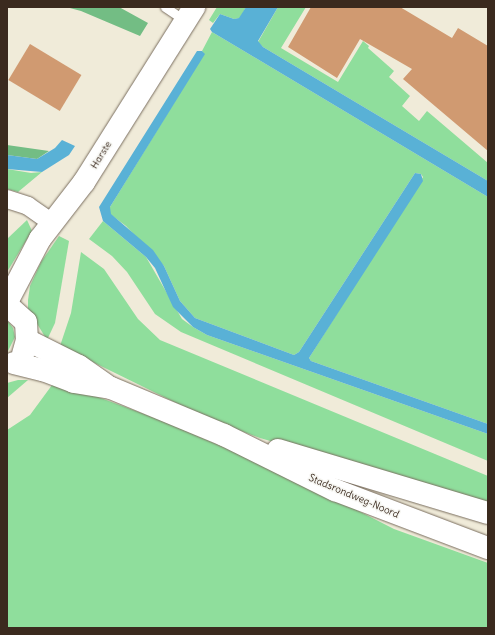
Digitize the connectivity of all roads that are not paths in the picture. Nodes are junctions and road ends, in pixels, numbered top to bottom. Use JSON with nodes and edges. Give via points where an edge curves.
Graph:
{"nodes":[{"id":1,"x":165,"y":7,"type":"edge"},
{"id":2,"x":190,"y":14,"type":"edge"},
{"id":3,"x":7,"y":198,"type":"edge"},
{"id":4,"x":52,"y":223,"type":"junction"},
{"id":5,"x":7,"y":304,"type":"edge"},
{"id":6,"x":28,"y":340,"type":"junction"},
{"id":7,"x":11,"y":366,"type":"edge"},
{"id":8,"x":110,"y":388,"type":"junction"},
{"id":9,"x":224,"y":435,"type":"junction"},
{"id":10,"x":488,"y":513,"type":"edge"},
{"id":11,"x":488,"y":548,"type":"edge"}],
"edges":[{"from":1,"to":2,"type":"lane"},
{"from":2,"to":4,"type":"main road","name":"Harste","via":[[84,182]]},
{"from":3,"to":4,"type":"street","via":[[28,206]]},
{"from":4,"to":5,"type":"main road","name":"Harste","via":[[25,265]]},
{"from":5,"to":6,"type":"main road","via":[[26,322]]},
{"from":6,"to":7,"type":"main road","via":[[22,356]]},
{"from":6,"to":8,"type":"main road","name":"Stadsrondweg-Noord","via":[[79,366]]},
{"from":7,"to":8,"type":"main road","name":"Stadsrondweg-Noord","via":[[43,370],[74,382]]},
{"from":8,"to":9,"type":"main road","name":"Stadsrondweg-Noord"},
{"from":9,"to":10,"type":"main road","name":"Stadsrondweg-Noord"},
{"from":9,"to":11,"type":"main road","name":"Stadsrondweg-Noord","via":[[335,490]]}]}
